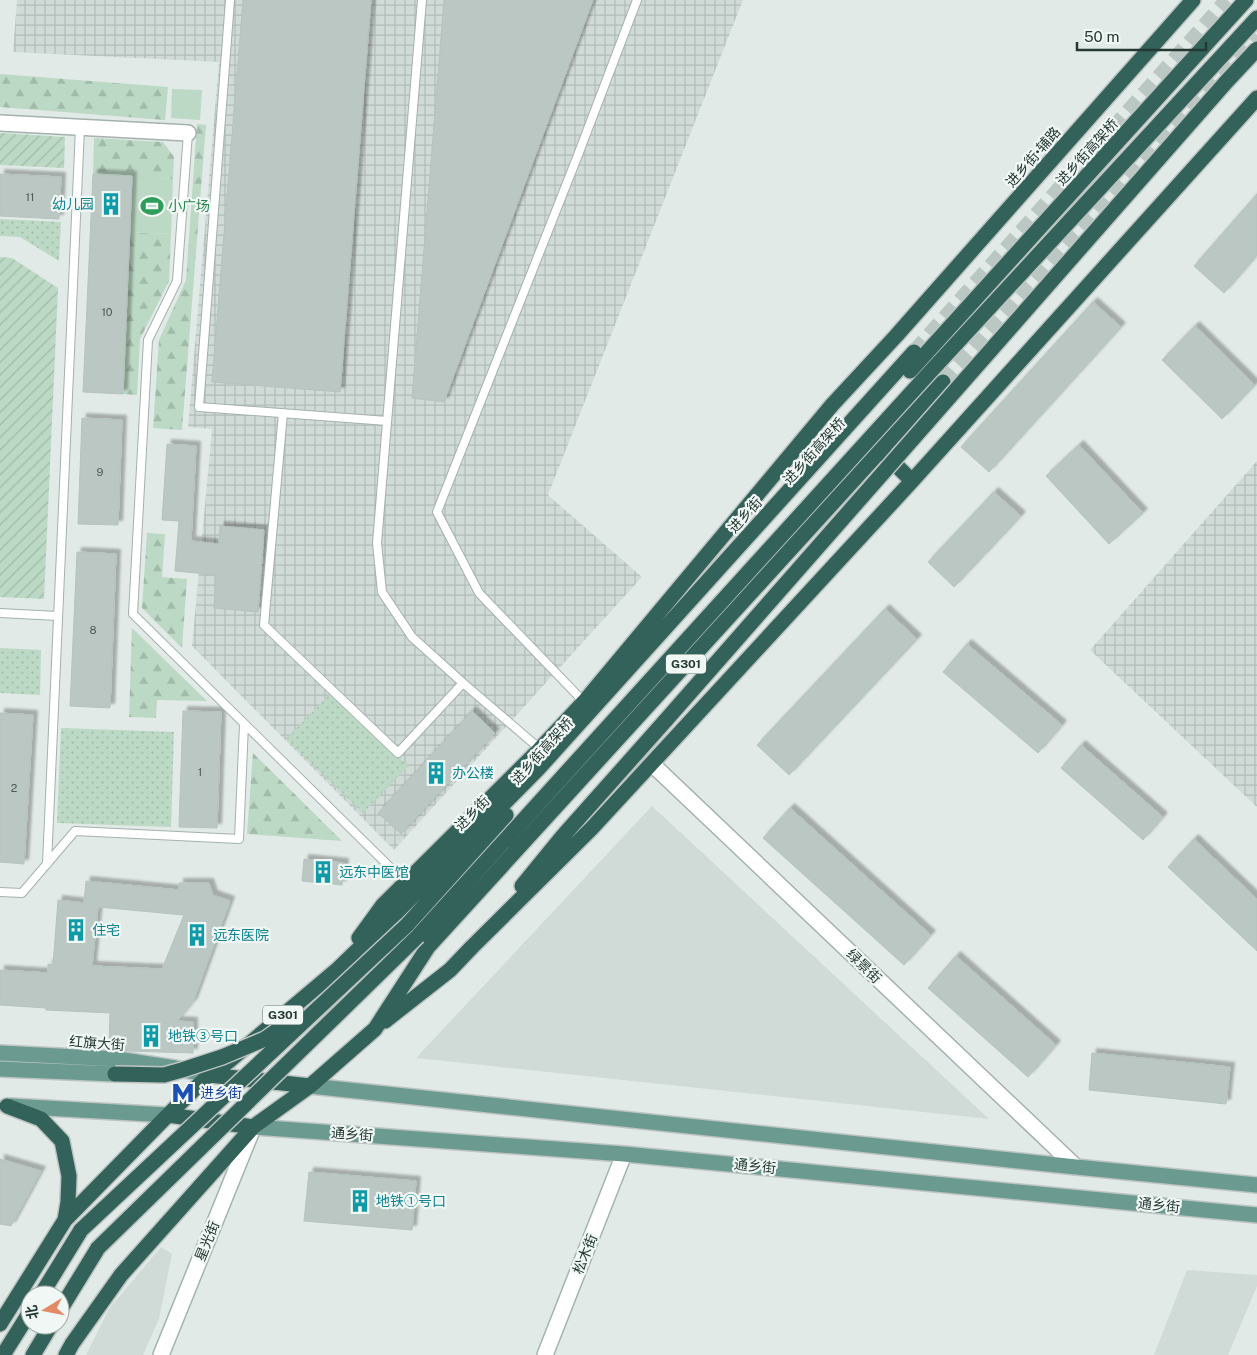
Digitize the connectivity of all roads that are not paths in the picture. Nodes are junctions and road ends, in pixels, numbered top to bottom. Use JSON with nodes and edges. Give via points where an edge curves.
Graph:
{"nodes":[{"id":1,"x":230,"y":0,"type":"edge"},
{"id":2,"x":422,"y":0,"type":"edge"},
{"id":3,"x":638,"y":0,"type":"edge"},
{"id":4,"x":1193,"y":0,"type":"edge"},
{"id":5,"x":1246,"y":0,"type":"edge"},
{"id":6,"x":1257,"y":18,"type":"edge"},
{"id":7,"x":1257,"y":49,"type":"edge"},
{"id":8,"x":1257,"y":98,"type":"edge"},
{"id":9,"x":0,"y":123,"type":"edge"},
{"id":10,"x":80,"y":128,"type":"junction"},
{"id":11,"x":188,"y":133,"type":"joint"},
{"id":12,"x":914,"y":352,"type":"tunnel mouth"},
{"id":13,"x":943,"y":382,"type":"tunnel mouth"},
{"id":14,"x":832,"y":405,"type":"junction"},
{"id":15,"x":283,"y":413,"type":"junction"},
{"id":16,"x":386,"y":421,"type":"junction"},
{"id":17,"x":851,"y":421,"type":"junction"},
{"id":18,"x":881,"y":450,"type":"junction"},
{"id":19,"x":912,"y":481,"type":"junction"},
{"id":20,"x":0,"y":613,"type":"edge"},
{"id":21,"x":58,"y":616,"type":"junction"},
{"id":22,"x":463,"y":683,"type":"junction"},
{"id":23,"x":584,"y":702,"type":"junction"},
{"id":24,"x":244,"y":724,"type":"junction"},
{"id":25,"x":540,"y":748,"type":"junction"},
{"id":26,"x":652,"y":764,"type":"junction"},
{"id":27,"x":47,"y":864,"type":"junction"},
{"id":28,"x":406,"y":883,"type":"junction"},
{"id":29,"x":0,"y":892,"type":"edge"},
{"id":30,"x":472,"y":947,"type":"junction"},
{"id":31,"x":338,"y":969,"type":"junction"},
{"id":32,"x":330,"y":996,"type":"junction"},
{"id":33,"x":375,"y":1029,"type":"junction"},
{"id":34,"x":0,"y":1053,"type":"edge"},
{"id":35,"x":0,"y":1069,"type":"edge"},
{"id":36,"x":115,"y":1074,"type":"joint"},
{"id":37,"x":209,"y":1076,"type":"junction"},
{"id":38,"x":310,"y":1086,"type":"junction"},
{"id":39,"x":4,"y":1106,"type":"edge"},
{"id":40,"x":168,"y":1115,"type":"junction"},
{"id":41,"x":253,"y":1127,"type":"junction"},
{"id":42,"x":624,"y":1154,"type":"junction"},
{"id":43,"x":1076,"y":1167,"type":"junction"},
{"id":44,"x":1257,"y":1185,"type":"edge"},
{"id":45,"x":1257,"y":1215,"type":"edge"},
{"id":46,"x":66,"y":1220,"type":"junction"},
{"id":47,"x":47,"y":1285,"type":"edge"},
{"id":48,"x":70,"y":1294,"type":"edge"},
{"id":49,"x":0,"y":1324,"type":"edge"},
{"id":50,"x":20,"y":1328,"type":"edge"},
{"id":51,"x":45,"y":1335,"type":"edge"},
{"id":52,"x":3,"y":1355,"type":"edge"},
{"id":53,"x":33,"y":1355,"type":"edge"},
{"id":54,"x":66,"y":1355,"type":"edge"},
{"id":55,"x":161,"y":1355,"type":"edge"},
{"id":56,"x":545,"y":1355,"type":"edge"}],
"edges":[{"from":1,"to":15,"type":"lane","via":[[199,407]]},
{"from":2,"to":16,"type":"lane"},
{"from":3,"to":23,"type":"lane","via":[[437,512],[479,593]]},
{"from":4,"to":14,"type":"highway","name":"进乡街•辅路"},
{"from":5,"to":32,"type":"highway","name":"进乡街高架桥","bridge":true,"via":[[407,925]]},
{"from":6,"to":48,"type":"highway","bridge":true,"via":[[418,936],[98,1248]]},
{"from":7,"to":30,"type":"highway","bridge":true,"via":[[562,837]]},
{"from":8,"to":19,"type":"highway"},
{"from":9,"to":10,"type":"street"},
{"from":10,"to":11,"type":"street"},
{"from":10,"to":21,"type":"lane"},
{"from":11,"to":24,"type":"lane","via":[[177,281],[148,340],[134,614]]},
{"from":12,"to":17,"type":"highway","name":"进乡街","number":"G301"},
{"from":13,"to":18,"type":"highway","number":"G301"},
{"from":14,"to":17,"type":"highway"},
{"from":14,"to":23,"type":"highway","name":"进乡街•辅路"},
{"from":15,"to":16,"type":"lane"},
{"from":15,"to":22,"type":"lane","via":[[264,625],[398,753]]},
{"from":16,"to":22,"type":"lane","via":[[377,543],[382,592],[412,636]]},
{"from":17,"to":31,"type":"highway","name":"进乡街","number":"G301","via":[[538,769]]},
{"from":18,"to":19,"type":"highway"},
{"from":18,"to":33,"type":"highway","number":"G301","via":[[428,947]]},
{"from":19,"to":26,"type":"highway"},
{"from":20,"to":21,"type":"lane"},
{"from":21,"to":27,"type":"lane"},
{"from":22,"to":25,"type":"lane"},
{"from":23,"to":25,"type":"highway","name":"进乡街•辅路"},
{"from":24,"to":27,"type":"lane","via":[[239,838],[75,831]]},
{"from":24,"to":28,"type":"lane"},
{"from":25,"to":28,"type":"highway","name":"进乡街•辅路"},
{"from":26,"to":30,"type":"highway"},
{"from":26,"to":43,"type":"street","name":"绿景街"},
{"from":27,"to":29,"type":"lane","via":[[22,893]]},
{"from":28,"to":31,"type":"highway","name":"进乡街•辅路","via":[[383,906]]},
{"from":30,"to":33,"type":"highway","via":[[450,970]]},
{"from":31,"to":37,"type":"highway","name":"进乡街","number":"G301"},
{"from":32,"to":36,"type":"highway","bridge":true,"via":[[265,1039],[222,1056],[164,1076]]},
{"from":32,"to":47,"type":"highway","bridge":true,"via":[[82,1230]]},
{"from":33,"to":38,"type":"highway","number":"G301"},
{"from":34,"to":37,"type":"main road","name":"红旗大街","via":[[117,1059]]},
{"from":35,"to":36,"type":"main road"},
{"from":37,"to":38,"type":"highway","name":"红旗大街"},
{"from":37,"to":40,"type":"highway","name":"进乡街","number":"G301"},
{"from":38,"to":41,"type":"highway","number":"G301"},
{"from":38,"to":43,"type":"main road"},
{"from":39,"to":40,"type":"main road"},
{"from":39,"to":46,"type":"highway","via":[[41,1119],[62,1141],[69,1176]]},
{"from":40,"to":41,"type":"highway"},
{"from":40,"to":46,"type":"highway","name":"进乡街"},
{"from":41,"to":42,"type":"main road","name":"通乡街"},
{"from":41,"to":54,"type":"highway","via":[[121,1275]]},
{"from":41,"to":55,"type":"street","name":"星光街"},
{"from":42,"to":45,"type":"main road","name":"通乡街"},
{"from":42,"to":56,"type":"street","name":"松木街"},
{"from":43,"to":44,"type":"main road"},
{"from":46,"to":49,"type":"highway","name":"进乡街"},
{"from":50,"to":52,"type":"highway"},
{"from":51,"to":53,"type":"highway"}]}
